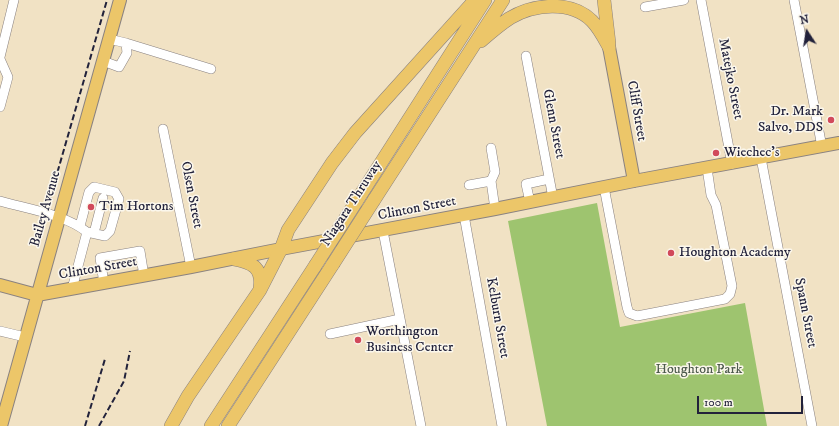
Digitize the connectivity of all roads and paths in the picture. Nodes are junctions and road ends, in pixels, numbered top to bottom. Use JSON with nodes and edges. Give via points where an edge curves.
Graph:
{"nodes":[{"id":1,"x":14,"y":0,"type":"edge"},
{"id":2,"x":120,"y":0,"type":"edge"},
{"id":3,"x":475,"y":0,"type":"edge"},
{"id":4,"x":485,"y":0,"type":"edge"},
{"id":5,"x":503,"y":0,"type":"edge"},
{"id":6,"x":604,"y":0,"type":"edge"},
{"id":7,"x":684,"y":0,"type":"edge"},
{"id":8,"x":701,"y":0,"type":"edge"},
{"id":9,"x":794,"y":0,"type":"edge"},
{"id":10,"x":645,"y":8,"type":"dead end"},
{"id":11,"x":109,"y":39,"type":"junction"},
{"id":12,"x":126,"y":43,"type":"junction"},
{"id":13,"x":609,"y":46,"type":"junction"},
{"id":14,"x":472,"y":49,"type":"junction"},
{"id":15,"x":526,"y":56,"type":"dead end"},
{"id":16,"x":0,"y":58,"type":"edge"},
{"id":17,"x":103,"y":61,"type":"junction"},
{"id":18,"x":211,"y":69,"type":"dead end"},
{"id":19,"x":0,"y":107,"type":"edge"},
{"id":20,"x":163,"y":128,"type":"dead end"},
{"id":21,"x":839,"y":143,"type":"edge"},
{"id":22,"x":822,"y":146,"type":"junction"},
{"id":23,"x":491,"y":148,"type":"dead end"},
{"id":24,"x":761,"y":158,"type":"junction"},
{"id":25,"x":732,"y":164,"type":"junction"},
{"id":26,"x":707,"y":168,"type":"junction"},
{"id":27,"x":549,"y":179,"type":"junction"},
{"id":28,"x":491,"y":181,"type":"junction"},
{"id":29,"x":634,"y":181,"type":"junction"},
{"id":30,"x":469,"y":185,"type":"dead end"},
{"id":31,"x":604,"y":188,"type":"junction"},
{"id":32,"x":103,"y":198,"type":"dead end"},
{"id":33,"x":553,"y":198,"type":"junction"},
{"id":34,"x":0,"y":201,"type":"edge"},
{"id":35,"x":530,"y":202,"type":"junction"},
{"id":36,"x":495,"y":209,"type":"junction"},
{"id":37,"x":464,"y":215,"type":"junction"},
{"id":38,"x":59,"y":217,"type":"junction"},
{"id":39,"x":87,"y":230,"type":"junction"},
{"id":40,"x":383,"y":231,"type":"junction"},
{"id":41,"x":281,"y":249,"type":"junction"},
{"id":42,"x":234,"y":259,"type":"junction"},
{"id":43,"x":191,"y":267,"type":"junction"},
{"id":44,"x":144,"y":276,"type":"junction"},
{"id":45,"x":104,"y":283,"type":"junction"},
{"id":46,"x":0,"y":285,"type":"edge"},
{"id":47,"x":72,"y":289,"type":"junction"},
{"id":48,"x":260,"y":290,"type":"junction"},
{"id":49,"x":37,"y":295,"type":"junction"},
{"id":50,"x":400,"y":319,"type":"junction"},
{"id":51,"x":0,"y":331,"type":"edge"},
{"id":52,"x":330,"y":334,"type":"dead end"},
{"id":53,"x":25,"y":337,"type":"junction"},
{"id":54,"x":3,"y":405,"type":"edge"},
{"id":55,"x":0,"y":426,"type":"edge"},
{"id":56,"x":171,"y":426,"type":"edge"},
{"id":57,"x":211,"y":426,"type":"edge"},
{"id":58,"x":228,"y":426,"type":"edge"},
{"id":59,"x":421,"y":426,"type":"edge"},
{"id":60,"x":502,"y":426,"type":"edge"},
{"id":61,"x":812,"y":426,"type":"edge"}],
"edges":[{"from":1,"to":16,"type":"street"},
{"from":2,"to":11,"type":"main road","name":"Bailey Avenue"},
{"from":3,"to":41,"type":"highway","via":[[351,139],[306,200],[288,230]]},
{"from":4,"to":57,"type":"highway","name":"Niagara Thruway","bridge":true},
{"from":5,"to":14,"type":"highway","name":"Niagara Thruway"},
{"from":6,"to":13,"type":"highway"},
{"from":7,"to":10,"type":"street"},
{"from":8,"to":25,"type":"street","name":"Matejko Street"},
{"from":9,"to":22,"type":"street"},
{"from":11,"to":12,"type":"street"},
{"from":11,"to":17,"type":"main road","name":"Bailey Avenue"},
{"from":12,"to":17,"type":"street","via":[[127,53],[119,66]]},
{"from":12,"to":18,"type":"street"},
{"from":13,"to":14,"type":"highway","via":[[588,17],[568,7],[553,6],[542,7],[508,19]]},
{"from":13,"to":29,"type":"main road","name":"Cliff Street"},
{"from":14,"to":58,"type":"highway","name":"Niagara Thruway","bridge":true},
{"from":15,"to":27,"type":"street","name":"Glenn Street"},
{"from":16,"to":19,"type":"street","via":[[8,77]]},
{"from":17,"to":38,"type":"main road","name":"Bailey Avenue"},
{"from":20,"to":43,"type":"street","name":"Olsen Street"},
{"from":21,"to":22,"type":"main road","name":"Clinton Street"},
{"from":22,"to":24,"type":"main road","name":"Clinton Street"},
{"from":23,"to":28,"type":"street","via":[[495,172]]},
{"from":24,"to":25,"type":"main road","name":"Clinton Street"},
{"from":24,"to":61,"type":"street","name":"Spann Street"},
{"from":25,"to":26,"type":"main road","name":"Clinton Street"},
{"from":26,"to":29,"type":"main road","name":"Clinton Street"},
{"from":26,"to":31,"type":"street","via":[[732,286],[730,294],[725,299],[637,316],[629,313]]},
{"from":27,"to":33,"type":"street","name":"Glenn Street"},
{"from":27,"to":35,"type":"street","via":[[526,184]]},
{"from":28,"to":30,"type":"street"},
{"from":28,"to":36,"type":"street"},
{"from":29,"to":31,"type":"main road","name":"Clinton Street"},
{"from":31,"to":33,"type":"main road","name":"Clinton Street"},
{"from":32,"to":39,"type":"street"},
{"from":33,"to":35,"type":"main road","name":"Clinton Street"},
{"from":34,"to":38,"type":"street"},
{"from":35,"to":36,"type":"main road","name":"Clinton Street"},
{"from":36,"to":37,"type":"main road","name":"Clinton Street"},
{"from":37,"to":40,"type":"main road","name":"Clinton Street"},
{"from":37,"to":60,"type":"street","name":"Kelburn Street"},
{"from":38,"to":39,"type":"street"},
{"from":38,"to":49,"type":"main road","name":"Bailey Avenue"},
{"from":39,"to":39,"type":"street","via":[[105,236],[110,231],[119,198],[115,192],[94,187],[89,192]]},
{"from":39,"to":47,"type":"street"},
{"from":40,"to":41,"type":"main road","name":"Clinton Street"},
{"from":40,"to":50,"type":"street"},
{"from":41,"to":42,"type":"main road","name":"Clinton Street"},
{"from":41,"to":48,"type":"highway"},
{"from":42,"to":43,"type":"main road","name":"Clinton Street"},
{"from":42,"to":48,"type":"highway","via":[[252,264],[259,272]]},
{"from":43,"to":44,"type":"main road","name":"Clinton Street"},
{"from":44,"to":45,"type":"main road","name":"Clinton Street"},
{"from":44,"to":45,"type":"street","via":[[140,251],[100,258]]},
{"from":45,"to":47,"type":"main road","name":"Clinton Street"},
{"from":46,"to":49,"type":"main road","name":"Clinton Street"},
{"from":47,"to":49,"type":"main road","name":"Clinton Street"},
{"from":48,"to":56,"type":"highway","via":[[192,390]]},
{"from":49,"to":53,"type":"main road","name":"Bailey Avenue"},
{"from":50,"to":52,"type":"street"},
{"from":50,"to":59,"type":"street"},
{"from":51,"to":53,"type":"street"},
{"from":53,"to":54,"type":"main road","name":"Bailey Avenue"},
{"from":54,"to":55,"type":"main road","name":"Bailey Avenue"}]}
